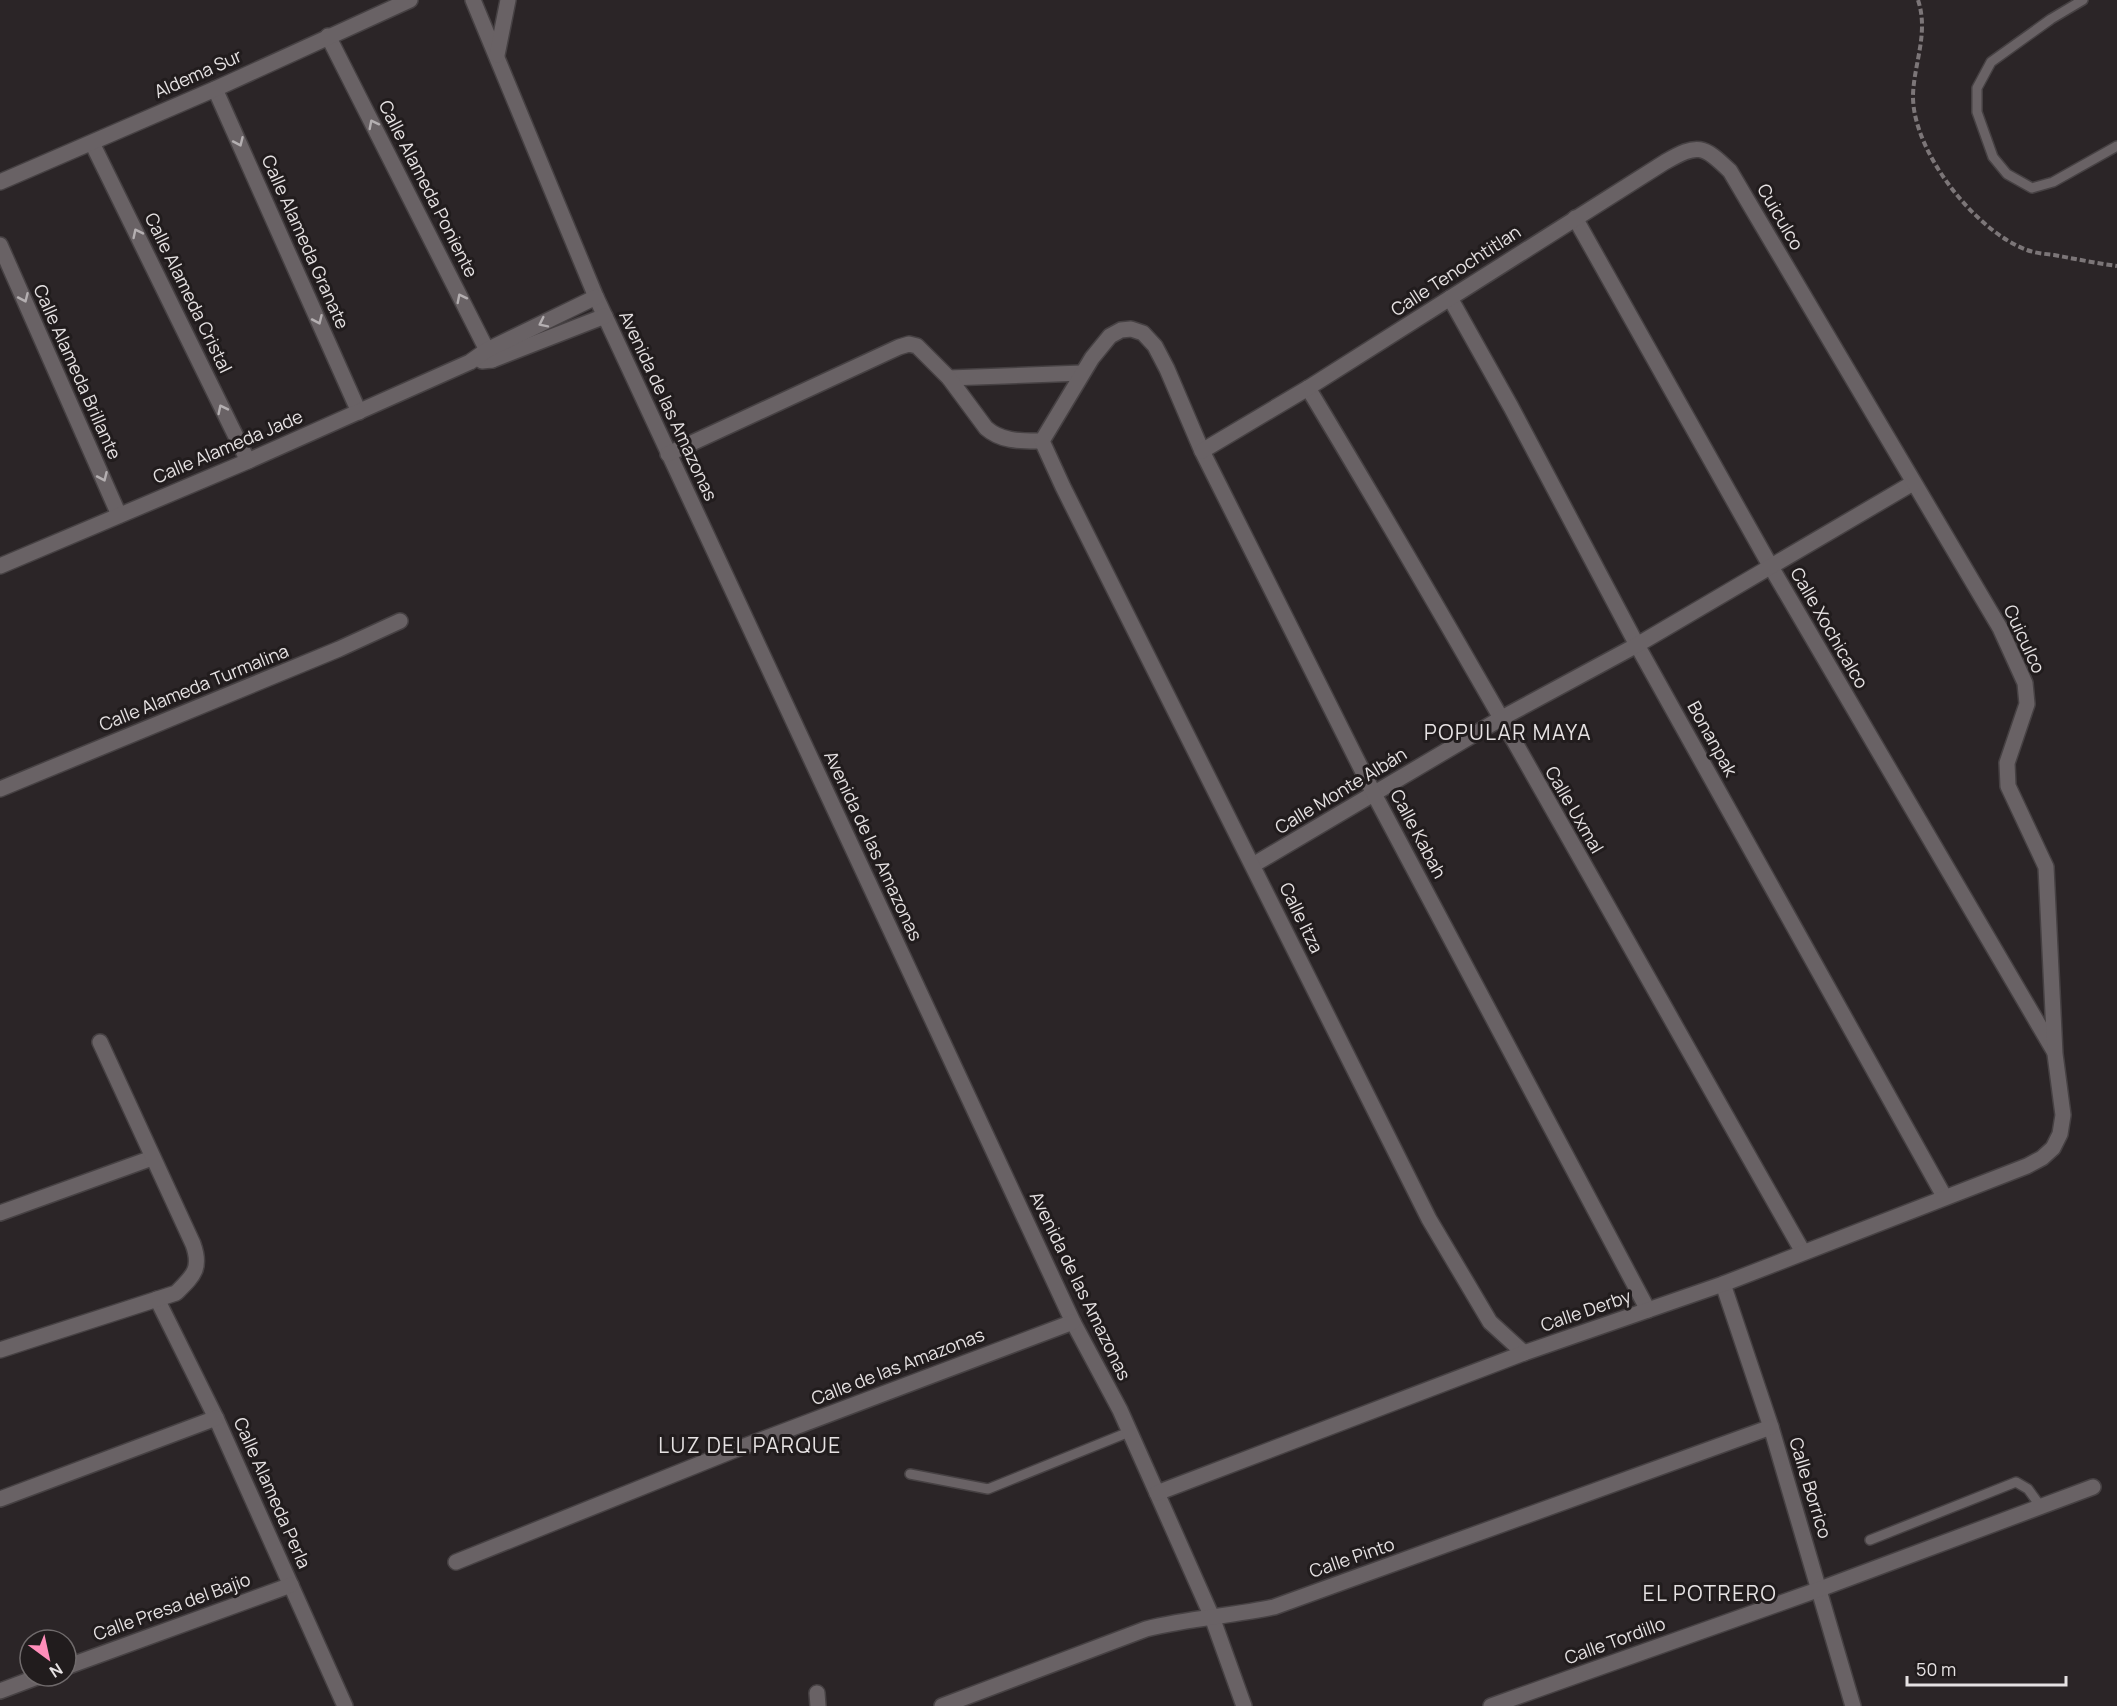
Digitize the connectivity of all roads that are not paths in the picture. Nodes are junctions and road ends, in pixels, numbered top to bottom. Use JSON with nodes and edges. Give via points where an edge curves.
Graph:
{"nodes":[{"id":1,"x":410,"y":0,"type":"edge"},
{"id":2,"x":473,"y":0,"type":"edge"},
{"id":3,"x":508,"y":0,"type":"edge"},
{"id":4,"x":2083,"y":0,"type":"edge"},
{"id":5,"x":328,"y":36,"type":"junction"},
{"id":6,"x":497,"y":55,"type":"junction"},
{"id":7,"x":215,"y":89,"type":"junction"},
{"id":8,"x":92,"y":143,"type":"junction"},
{"id":9,"x":2117,"y":146,"type":"edge"},
{"id":10,"x":1730,"y":171,"type":"joint"},
{"id":11,"x":0,"y":182,"type":"edge"},
{"id":12,"x":1575,"y":218,"type":"junction"},
{"id":13,"x":0,"y":245,"type":"edge"},
{"id":14,"x":596,"y":297,"type":"junction"},
{"id":15,"x":1450,"y":298,"type":"junction"},
{"id":16,"x":605,"y":316,"type":"junction"},
{"id":17,"x":489,"y":355,"type":"junction"},
{"id":18,"x":1082,"y":373,"type":"junction"},
{"id":19,"x":949,"y":378,"type":"junction"},
{"id":20,"x":1308,"y":388,"type":"junction"},
{"id":21,"x":359,"y":412,"type":"junction"},
{"id":22,"x":1042,"y":441,"type":"junction"},
{"id":23,"x":1202,"y":451,"type":"junction"},
{"id":24,"x":668,"y":454,"type":"junction"},
{"id":25,"x":248,"y":461,"type":"junction"},
{"id":26,"x":1913,"y":483,"type":"junction"},
{"id":27,"x":119,"y":514,"type":"junction"},
{"id":28,"x":0,"y":566,"type":"edge"},
{"id":29,"x":1771,"y":567,"type":"junction"},
{"id":30,"x":400,"y":621,"type":"dead end"},
{"id":31,"x":1637,"y":645,"type":"junction"},
{"id":32,"x":1500,"y":719,"type":"junction"},
{"id":33,"x":0,"y":788,"type":"edge"},
{"id":34,"x":1374,"y":794,"type":"junction"},
{"id":35,"x":1253,"y":865,"type":"junction"},
{"id":36,"x":100,"y":1042,"type":"dead end"},
{"id":37,"x":2055,"y":1054,"type":"junction"},
{"id":38,"x":152,"y":1158,"type":"junction"},
{"id":39,"x":2027,"y":1166,"type":"joint"},
{"id":40,"x":1944,"y":1196,"type":"junction"},
{"id":41,"x":0,"y":1214,"type":"edge"},
{"id":42,"x":1803,"y":1252,"type":"junction"},
{"id":43,"x":1723,"y":1284,"type":"junction"},
{"id":44,"x":157,"y":1299,"type":"junction"},
{"id":45,"x":1648,"y":1310,"type":"junction"},
{"id":46,"x":1073,"y":1322,"type":"junction"},
{"id":47,"x":0,"y":1350,"type":"edge"},
{"id":48,"x":1524,"y":1353,"type":"junction"},
{"id":49,"x":216,"y":1418,"type":"junction"},
{"id":50,"x":1771,"y":1428,"type":"junction"},
{"id":51,"x":1129,"y":1432,"type":"junction"},
{"id":52,"x":910,"y":1474,"type":"dead end"},
{"id":53,"x":2093,"y":1487,"type":"dead end"},
{"id":54,"x":1157,"y":1493,"type":"junction"},
{"id":55,"x":0,"y":1499,"type":"edge"},
{"id":56,"x":2041,"y":1507,"type":"junction"},
{"id":57,"x":1870,"y":1540,"type":"dead end"},
{"id":58,"x":456,"y":1562,"type":"dead end"},
{"id":59,"x":291,"y":1585,"type":"junction"},
{"id":60,"x":1820,"y":1589,"type":"junction"},
{"id":61,"x":1212,"y":1617,"type":"junction"},
{"id":62,"x":78,"y":1663,"type":"edge"},
{"id":63,"x":18,"y":1684,"type":"edge"},
{"id":64,"x":0,"y":1690,"type":"edge"},
{"id":65,"x":345,"y":1706,"type":"edge"},
{"id":66,"x":942,"y":1706,"type":"edge"},
{"id":67,"x":1244,"y":1706,"type":"edge"},
{"id":68,"x":1491,"y":1706,"type":"edge"},
{"id":69,"x":1853,"y":1706,"type":"edge"}],
"edges":[{"from":1,"to":5,"type":"street","name":"Aldema Sur"},
{"from":2,"to":6,"type":"street","name":"Avenida de las Amazonas"},
{"from":3,"to":6,"type":"street"},
{"from":4,"to":9,"type":"lane","via":[[1991,62],[1977,88],[1977,112],[1994,157],[2007,174],[2032,188],[2053,182]]},
{"from":5,"to":7,"type":"street","name":"Aldema Sur"},
{"from":17,"to":5,"type":"street","name":"Calle Alameda Poniente","one_way":true},
{"from":6,"to":14,"type":"street","name":"Avenida de las Amazonas"},
{"from":7,"to":8,"type":"street","name":"Aldema Sur"},
{"from":7,"to":21,"type":"street","name":"Calle Alameda Granate","one_way":true},
{"from":8,"to":11,"type":"street","name":"Aldema Sur"},
{"from":25,"to":8,"type":"street","name":"Calle Alameda Cristal","one_way":true},
{"from":10,"to":12,"type":"street","name":"Calle Tenochtitlan","via":[[1710,152],[1685,150]]},
{"from":10,"to":26,"type":"street","name":"Cuiculco"},
{"from":12,"to":15,"type":"street","name":"Calle Tenochtitlan"},
{"from":12,"to":29,"type":"street","name":"Calle Xochicalco"},
{"from":13,"to":27,"type":"street","name":"Calle Alameda Brillante","one_way":true},
{"from":14,"to":16,"type":"street","name":"Avenida de las Amazonas"},
{"from":14,"to":17,"type":"street","name":"Calle Alameda Jade","one_way":true},
{"from":15,"to":20,"type":"street","name":"Calle Tenochtitlan"},
{"from":15,"to":31,"type":"street","name":"Bonanpak"},
{"from":16,"to":17,"type":"street","name":"Calle Alameda Jade"},
{"from":16,"to":24,"type":"street","name":"Avenida de las Amazonas"},
{"from":17,"to":21,"type":"street","name":"Calle Alameda Jade"},
{"from":18,"to":19,"type":"street"},
{"from":18,"to":22,"type":"street"},
{"from":18,"to":23,"type":"street","name":"Calle Kabah","via":[[1110,336],[1131,329],[1143,333],[1167,369]]},
{"from":19,"to":22,"type":"street","via":[[993,434],[1002,439]]},
{"from":19,"to":24,"type":"street","via":[[917,346],[899,347]]},
{"from":20,"to":23,"type":"street","name":"Calle Tenochtitlan"},
{"from":20,"to":32,"type":"street","name":"Calle Uxmal"},
{"from":21,"to":25,"type":"street","name":"Calle Alameda Jade"},
{"from":22,"to":35,"type":"street","name":"Calle Itza"},
{"from":23,"to":34,"type":"street","name":"Calle Kabah"},
{"from":24,"to":46,"type":"street","name":"Avenida de las Amazonas"},
{"from":25,"to":27,"type":"street","name":"Calle Alameda Jade"},
{"from":26,"to":29,"type":"street"},
{"from":26,"to":37,"type":"street","name":"Cuiculco","via":[[2000,628],[2025,683],[2028,704],[2007,763],[2008,786],[2046,867]]},
{"from":27,"to":28,"type":"street","name":"Calle Alameda Jade"},
{"from":29,"to":31,"type":"street","name":"Calle Monte Albán"},
{"from":29,"to":37,"type":"street","name":"Calle Xochicalco"},
{"from":30,"to":33,"type":"street","name":"Calle Alameda Turmalina"},
{"from":31,"to":32,"type":"street","name":"Calle Monte Albán"},
{"from":31,"to":40,"type":"street","name":"Bonanpak"},
{"from":32,"to":34,"type":"street","name":"Calle Monte Albán"},
{"from":32,"to":42,"type":"street","name":"Calle Uxmal"},
{"from":34,"to":35,"type":"street","name":"Calle Monte Albán"},
{"from":34,"to":45,"type":"street","name":"Calle Kabah"},
{"from":35,"to":48,"type":"street","name":"Calle Itza","via":[[1430,1219],[1490,1322]]},
{"from":36,"to":38,"type":"street"},
{"from":37,"to":39,"type":"street","name":"Cuiculco","via":[[2063,1115],[2060,1134],[2054,1148]]},
{"from":38,"to":41,"type":"street"},
{"from":38,"to":44,"type":"street","via":[[197,1257],[197,1268],[189,1280],[176,1293]]},
{"from":39,"to":40,"type":"street","name":"Calle Derby"},
{"from":40,"to":42,"type":"street","name":"Calle Derby"},
{"from":42,"to":43,"type":"street","name":"Calle Derby"},
{"from":43,"to":45,"type":"street","name":"Calle Derby"},
{"from":43,"to":50,"type":"street","name":"Calle Borrico"},
{"from":44,"to":47,"type":"street"},
{"from":44,"to":49,"type":"street","name":"Calle Alameda Perla"},
{"from":45,"to":48,"type":"street","name":"Calle Derby"},
{"from":46,"to":51,"type":"street","name":"Avenida de las Amazonas"},
{"from":46,"to":58,"type":"street","name":"Calle de las Amazonas","via":[[737,1449]]},
{"from":48,"to":54,"type":"street","name":"Calle Derby"},
{"from":49,"to":55,"type":"street"},
{"from":49,"to":59,"type":"street","name":"Calle Alameda Perla"},
{"from":50,"to":60,"type":"street","name":"Calle Borrico"},
{"from":50,"to":61,"type":"street","name":"Calle Pinto","via":[[1274,1606]]},
{"from":51,"to":52,"type":"lane","via":[[988,1489]]},
{"from":51,"to":54,"type":"street","name":"Avenida de las Amazonas"},
{"from":53,"to":56,"type":"street","name":"Calle Tordillo"},
{"from":54,"to":61,"type":"street","name":"Avenida de las Amazonas"},
{"from":56,"to":57,"type":"lane","via":[[2028,1489],[2016,1482]]},
{"from":56,"to":60,"type":"street","name":"Calle Tordillo"},
{"from":59,"to":62,"type":"street","name":"Calle Presa del Bajio"},
{"from":59,"to":65,"type":"street","name":"Calle Alameda Perla"},
{"from":60,"to":68,"type":"street","name":"Calle Tordillo"},
{"from":60,"to":69,"type":"street","name":"Calle Borrico"},
{"from":61,"to":66,"type":"street","name":"Calle Pinto","via":[[1146,1629]]},
{"from":61,"to":67,"type":"street","name":"Avenida de las Amazonas"},
{"from":63,"to":64,"type":"street"}]}
